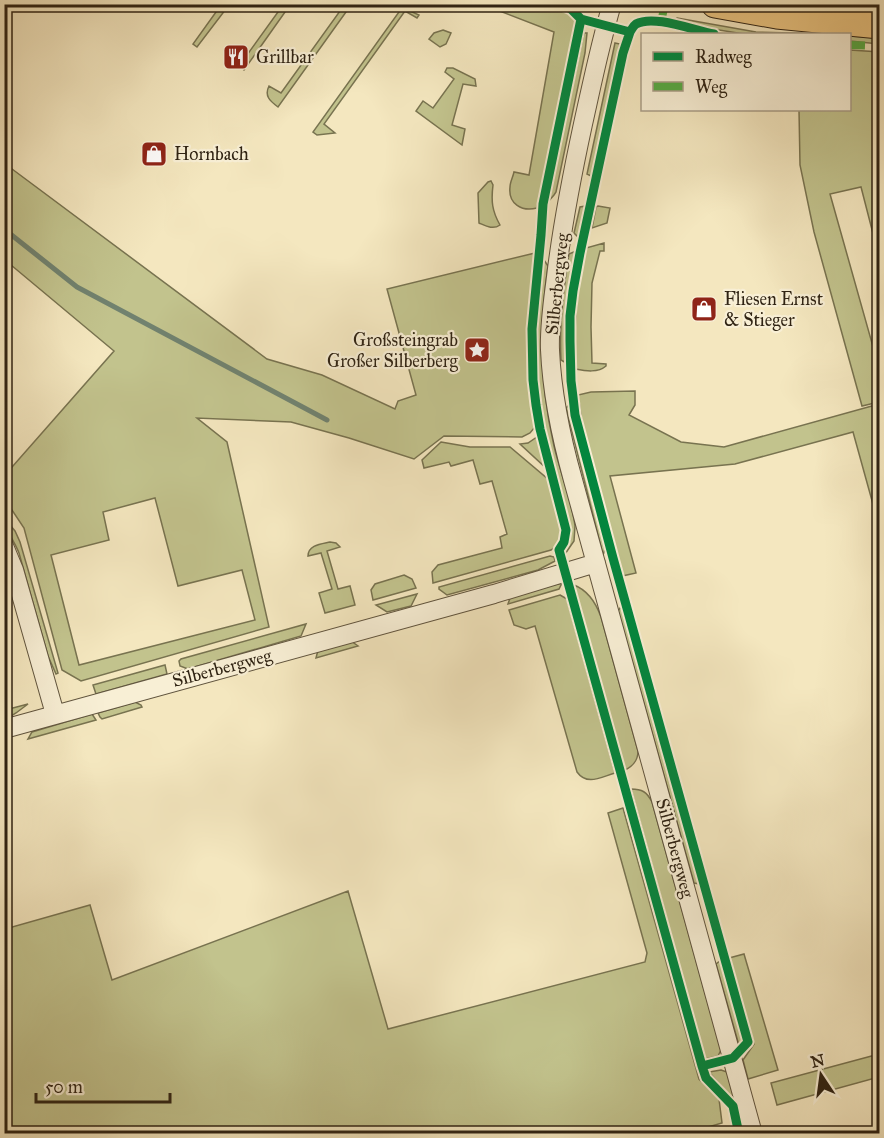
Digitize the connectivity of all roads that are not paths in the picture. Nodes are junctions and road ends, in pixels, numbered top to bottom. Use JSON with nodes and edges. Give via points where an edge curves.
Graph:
{"nodes":[{"id":1,"x":612,"y":4,"type":"edge"},
{"id":2,"x":715,"y":4,"type":"edge"},
{"id":3,"x":879,"y":25,"type":"edge"},
{"id":4,"x":4,"y":546,"type":"edge"},
{"id":5,"x":596,"y":563,"type":"junction"},
{"id":6,"x":55,"y":714,"type":"junction"},
{"id":7,"x":4,"y":729,"type":"edge"},
{"id":8,"x":753,"y":1134,"type":"edge"}],
"edges":[{"from":1,"to":5,"type":"street","name":"Silberbergweg","via":[[569,190],[550,333],[561,436]]},
{"from":2,"to":3,"type":"main road","via":[[777,15]]},
{"from":4,"to":6,"type":"street"},
{"from":5,"to":6,"type":"street","name":"Silberbergweg"},
{"from":5,"to":8,"type":"street","name":"Silberbergweg"},
{"from":6,"to":7,"type":"street","name":"Silberbergweg"}]}
